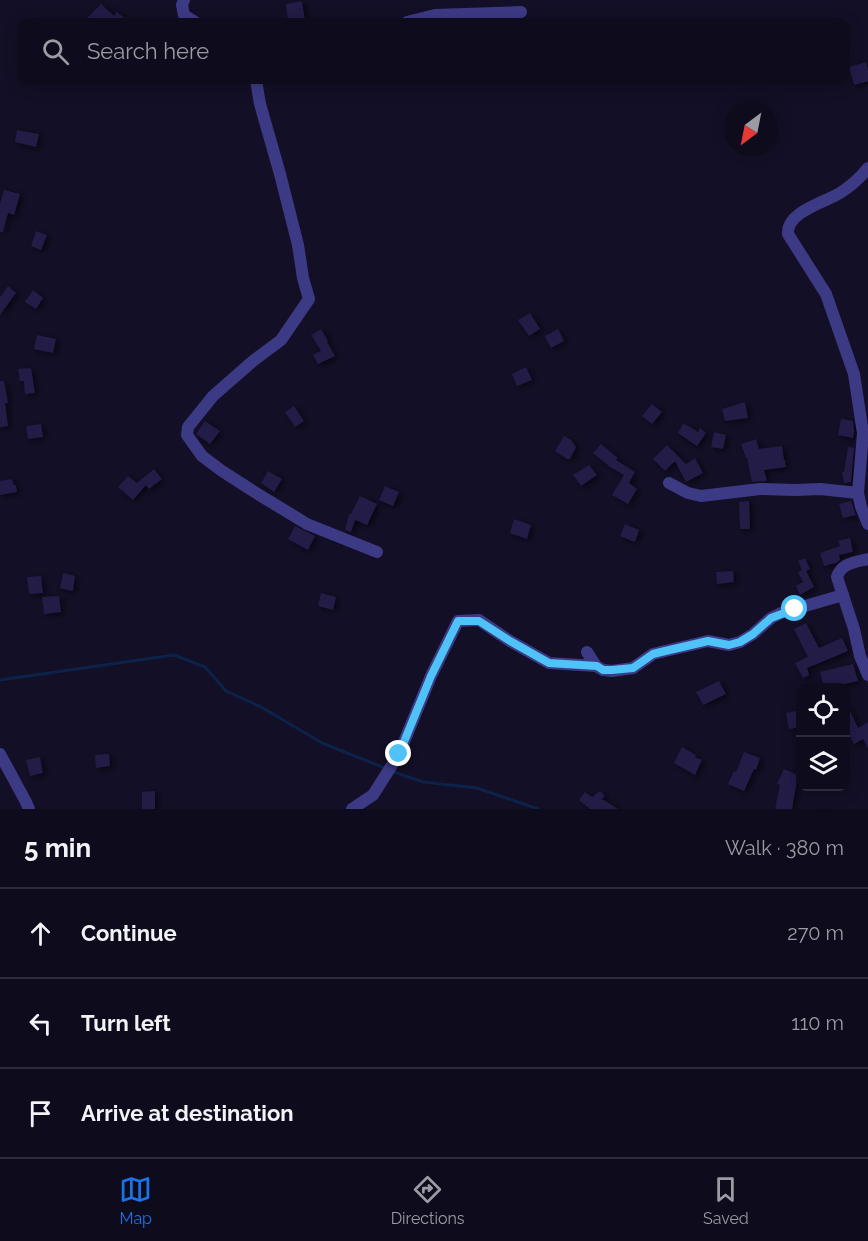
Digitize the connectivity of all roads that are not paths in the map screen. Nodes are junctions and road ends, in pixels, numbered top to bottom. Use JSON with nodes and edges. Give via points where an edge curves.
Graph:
{"nodes":[{"id":1,"x":184,"y":0,"type":"edge"},
{"id":2,"x":521,"y":12,"type":"dead end"},
{"id":3,"x":189,"y":18,"type":"edge"},
{"id":4,"x":423,"y":18,"type":"edge"},
{"id":5,"x":257,"y":84,"type":"edge"},
{"id":6,"x":868,"y":168,"type":"edge"},
{"id":7,"x":669,"y":483,"type":"dead end"},
{"id":8,"x":858,"y":493,"type":"junction"},
{"id":9,"x":868,"y":524,"type":"edge"},
{"id":10,"x":377,"y":552,"type":"dead end"},
{"id":11,"x":868,"y":559,"type":"edge"},
{"id":12,"x":843,"y":595,"type":"junction"},
{"id":13,"x":588,"y":652,"type":"dead end"},
{"id":14,"x":597,"y":666,"type":"junction"},
{"id":15,"x":868,"y":675,"type":"edge"},
{"id":16,"x":0,"y":754,"type":"edge"},
{"id":17,"x":29,"y":809,"type":"edge"},
{"id":18,"x":352,"y":809,"type":"edge"}],
"edges":[{"from":1,"to":3,"type":"street","via":[[184,15]]},
{"from":2,"to":4,"type":"street"},
{"from":5,"to":10,"type":"street","via":[[309,299],[281,340],[213,396],[188,427],[187,435],[202,456],[253,491],[307,524]]},
{"from":6,"to":8,"type":"street","via":[[859,179],[807,210],[787,227],[826,294],[854,374],[863,433]]},
{"from":7,"to":8,"type":"street","via":[[701,496],[760,489]]},
{"from":8,"to":9,"type":"street"},
{"from":11,"to":12,"type":"street","via":[[837,573]]},
{"from":12,"to":14,"type":"street","via":[[781,613],[740,642],[729,645],[708,641],[661,652],[633,668],[603,670]]},
{"from":12,"to":15,"type":"street"},
{"from":13,"to":14,"type":"street"},
{"from":14,"to":18,"type":"street","via":[[549,663],[479,621],[458,621],[399,754],[373,795]]},
{"from":16,"to":17,"type":"street"}]}
